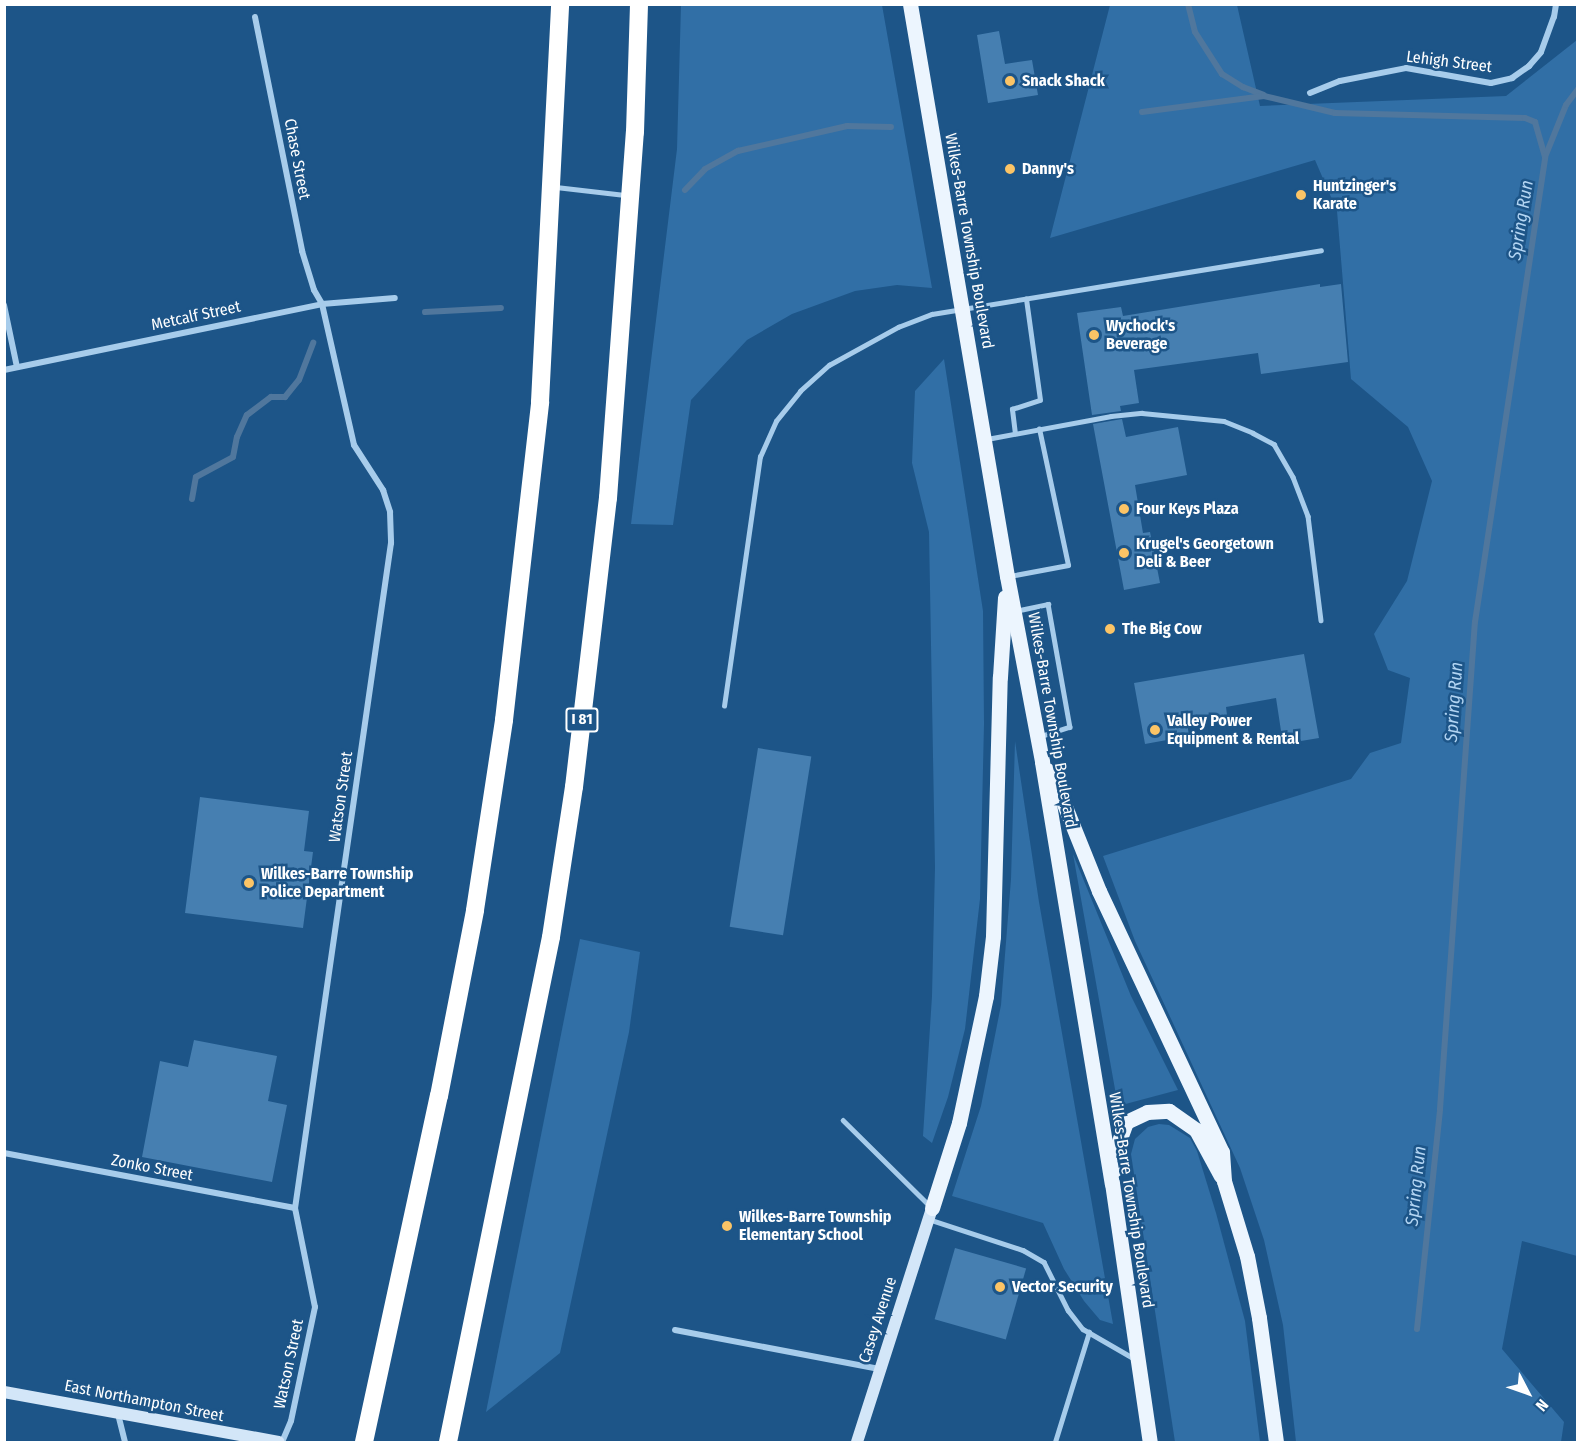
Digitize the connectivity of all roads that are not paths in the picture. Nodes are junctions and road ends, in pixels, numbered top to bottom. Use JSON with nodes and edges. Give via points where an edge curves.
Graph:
{"nodes":[{"id":1,"x":560,"y":4,"type":"edge"},
{"id":2,"x":639,"y":4,"type":"edge"},
{"id":3,"x":910,"y":4,"type":"edge"},
{"id":4,"x":1556,"y":4,"type":"edge"},
{"id":5,"x":255,"y":17,"type":"dead end"},
{"id":6,"x":1310,"y":93,"type":"dead end"},
{"id":7,"x":552,"y":187,"type":"junction"},
{"id":8,"x":631,"y":195,"type":"junction"},
{"id":9,"x":1321,"y":250,"type":"dead end"},
{"id":10,"x":395,"y":298,"type":"dead end"},
{"id":11,"x":1026,"y":299,"type":"junction"},
{"id":12,"x":322,"y":304,"type":"junction"},
{"id":13,"x":4,"y":305,"type":"edge"},
{"id":14,"x":962,"y":309,"type":"junction"},
{"id":15,"x":17,"y":367,"type":"junction"},
{"id":16,"x":4,"y":370,"type":"edge"},
{"id":17,"x":1039,"y":429,"type":"junction"},
{"id":18,"x":1015,"y":434,"type":"junction"},
{"id":19,"x":984,"y":440,"type":"junction"},
{"id":20,"x":1007,"y":576,"type":"junction"},
{"id":21,"x":1009,"y":612,"type":"junction"},
{"id":22,"x":1321,"y":620,"type":"dead end"},
{"id":23,"x":724,"y":706,"type":"dead end"},
{"id":24,"x":1038,"y":737,"type":"junction"},
{"id":25,"x":1042,"y":762,"type":"junction"},
{"id":26,"x":843,"y":1120,"type":"dead end"},
{"id":27,"x":4,"y":1153,"type":"edge"},
{"id":28,"x":1224,"y":1181,"type":"junction"},
{"id":29,"x":1112,"y":1183,"type":"junction"},
{"id":30,"x":295,"y":1208,"type":"junction"},
{"id":31,"x":930,"y":1214,"type":"junction"},
{"id":32,"x":675,"y":1330,"type":"dead end"},
{"id":33,"x":1089,"y":1332,"type":"junction"},
{"id":34,"x":1138,"y":1360,"type":"junction"},
{"id":35,"x":879,"y":1369,"type":"junction"},
{"id":36,"x":4,"y":1392,"type":"edge"},
{"id":37,"x":118,"y":1414,"type":"junction"},
{"id":38,"x":450,"y":1434,"type":"edge"},
{"id":39,"x":125,"y":1443,"type":"edge"},
{"id":40,"x":280,"y":1443,"type":"edge"},
{"id":41,"x":364,"y":1443,"type":"edge"},
{"id":42,"x":857,"y":1443,"type":"edge"},
{"id":43,"x":1055,"y":1443,"type":"edge"},
{"id":44,"x":1150,"y":1443,"type":"edge"},
{"id":45,"x":1276,"y":1443,"type":"edge"}],
"edges":[{"from":1,"to":7,"type":"highway"},
{"from":2,"to":8,"type":"highway","number":"I 81"},
{"from":3,"to":14,"type":"main road","name":"Wilkes-Barre Township Boulevard"},
{"from":4,"to":6,"type":"street","name":"Lehigh Street","via":[[1541,52],[1512,78],[1491,83],[1406,68],[1340,81]]},
{"from":5,"to":12,"type":"street","name":"Chase Street","via":[[302,251]]},
{"from":7,"to":8,"type":"lane"},
{"from":7,"to":41,"type":"highway","via":[[540,402],[504,720],[468,945]]},
{"from":8,"to":38,"type":"highway","number":"I 81","via":[[608,498],[574,787],[551,936]]},
{"from":9,"to":11,"type":"lane"},
{"from":10,"to":12,"type":"street","name":"Metcalf Street"},
{"from":11,"to":14,"type":"lane"},
{"from":11,"to":18,"type":"lane","via":[[1040,400],[1012,408]]},
{"from":12,"to":15,"type":"street","name":"Metcalf Street"},
{"from":12,"to":30,"type":"street","name":"Watson Street","via":[[354,445],[383,490],[390,512],[391,543]]},
{"from":13,"to":15,"type":"street"},
{"from":14,"to":19,"type":"main road","name":"Wilkes-Barre Township Boulevard"},
{"from":14,"to":23,"type":"lane","via":[[932,314],[863,345],[830,365],[776,421],[760,457]]},
{"from":15,"to":16,"type":"street","name":"Metcalf Street"},
{"from":17,"to":18,"type":"lane"},
{"from":17,"to":20,"type":"lane","via":[[1068,565]]},
{"from":17,"to":22,"type":"lane","via":[[1111,416],[1174,415],[1224,421],[1274,444],[1293,477],[1308,516]]},
{"from":18,"to":19,"type":"lane"},
{"from":19,"to":20,"type":"main road","name":"Wilkes-Barre Township Boulevard"},
{"from":20,"to":21,"type":"main road","name":"Wilkes-Barre Township Boulevard"},
{"from":21,"to":24,"type":"main road","name":"Wilkes-Barre Township Boulevard"},
{"from":21,"to":24,"type":"lane","via":[[1048,604],[1070,727]]},
{"from":21,"to":31,"type":"main road","via":[[993,936],[986,996],[959,1123]]},
{"from":24,"to":25,"type":"main road","name":"Wilkes-Barre Township Boulevard"},
{"from":25,"to":28,"type":"main road","via":[[1058,789],[1099,891],[1222,1152]]},
{"from":25,"to":29,"type":"main road","name":"Wilkes-Barre Township Boulevard"},
{"from":26,"to":31,"type":"lane"},
{"from":27,"to":30,"type":"street","name":"Zonko Street"},
{"from":28,"to":29,"type":"main road","via":[[1196,1130],[1169,1111],[1147,1112],[1126,1122]]},
{"from":28,"to":45,"type":"main road","via":[[1259,1318]]},
{"from":29,"to":34,"type":"main road","name":"Wilkes-Barre Township Boulevard"},
{"from":30,"to":40,"type":"street","name":"Watson Street","via":[[315,1307],[291,1421]]},
{"from":31,"to":33,"type":"lane","via":[[1044,1262],[1068,1310]]},
{"from":31,"to":35,"type":"main road","name":"Casey Avenue"},
{"from":32,"to":35,"type":"street"},
{"from":33,"to":34,"type":"lane"},
{"from":33,"to":43,"type":"lane"},
{"from":34,"to":44,"type":"main road","name":"Wilkes-Barre Township Boulevard"},
{"from":35,"to":42,"type":"main road","name":"Casey Avenue"},
{"from":36,"to":37,"type":"main road","name":"East Northampton Street"},
{"from":37,"to":39,"type":"street"},
{"from":37,"to":40,"type":"main road","name":"East Northampton Street"}]}
